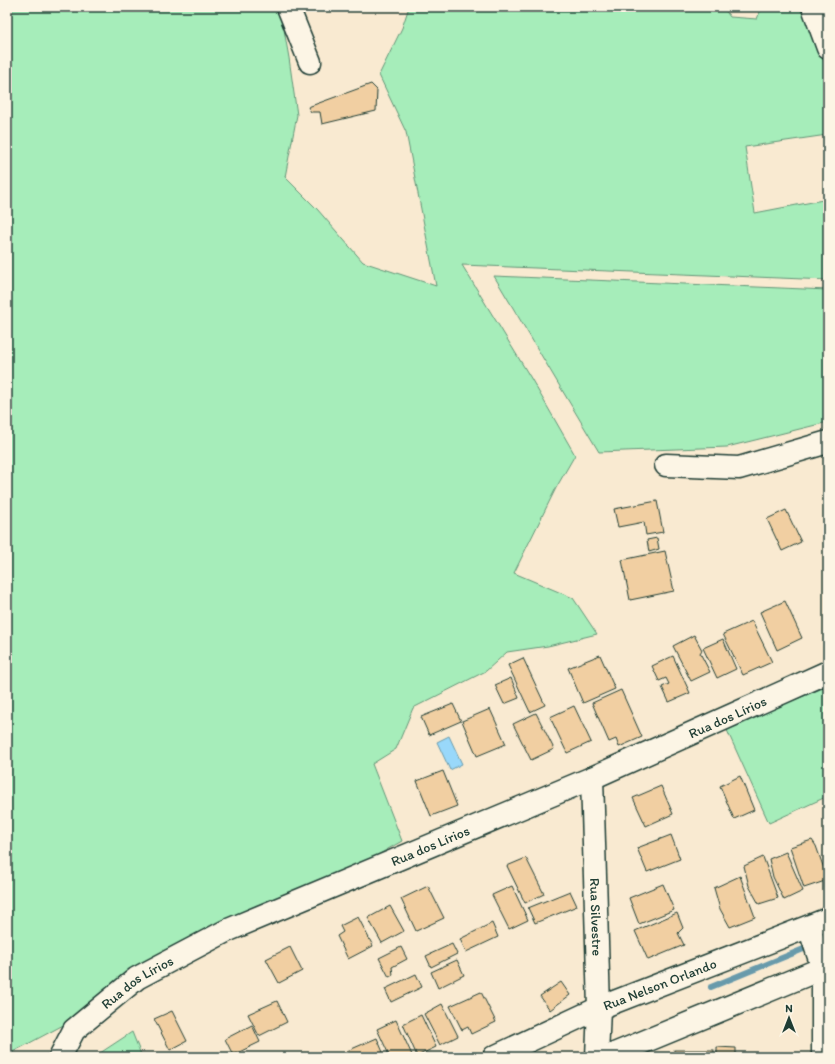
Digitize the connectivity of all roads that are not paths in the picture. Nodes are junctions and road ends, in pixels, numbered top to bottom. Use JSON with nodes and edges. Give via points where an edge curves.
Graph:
{"nodes":[{"id":1,"x":288,"y":7,"type":"edge"},
{"id":2,"x":814,"y":7,"type":"edge"},
{"id":3,"x":828,"y":48,"type":"edge"},
{"id":4,"x":310,"y":62,"type":"dead end"},
{"id":5,"x":828,"y":442,"type":"edge"},
{"id":6,"x":666,"y":465,"type":"dead end"},
{"id":7,"x":828,"y":672,"type":"edge"},
{"id":8,"x":592,"y":778,"type":"junction"},
{"id":9,"x":818,"y":923,"type":"edge"},
{"id":10,"x":825,"y":968,"type":"edge"},
{"id":11,"x":599,"y":1008,"type":"junction"},
{"id":12,"x":60,"y":1057,"type":"edge"},
{"id":13,"x":494,"y":1057,"type":"edge"},
{"id":14,"x":598,"y":1057,"type":"edge"},
{"id":15,"x":607,"y":1057,"type":"edge"},
{"id":16,"x":823,"y":1057,"type":"edge"}],
"edges":[{"from":1,"to":4,"type":"street"},
{"from":2,"to":3,"type":"street"},
{"from":5,"to":6,"type":"street","via":[[739,468]]},
{"from":7,"to":8,"type":"street","name":"Rua dos Lírios"},
{"from":8,"to":11,"type":"street","name":"Rua Silvestre"},
{"from":8,"to":12,"type":"street","name":"Rua dos Lírios","via":[[226,931],[137,978],[74,1030]]},
{"from":9,"to":10,"type":"street"},
{"from":9,"to":11,"type":"street","name":"Rua Nelson Orlando"},
{"from":10,"to":15,"type":"street"},
{"from":10,"to":16,"type":"street"},
{"from":11,"to":13,"type":"street","name":"Rua Nelson Orlando"},
{"from":11,"to":14,"type":"street","name":"Rua Silvestre"}]}
